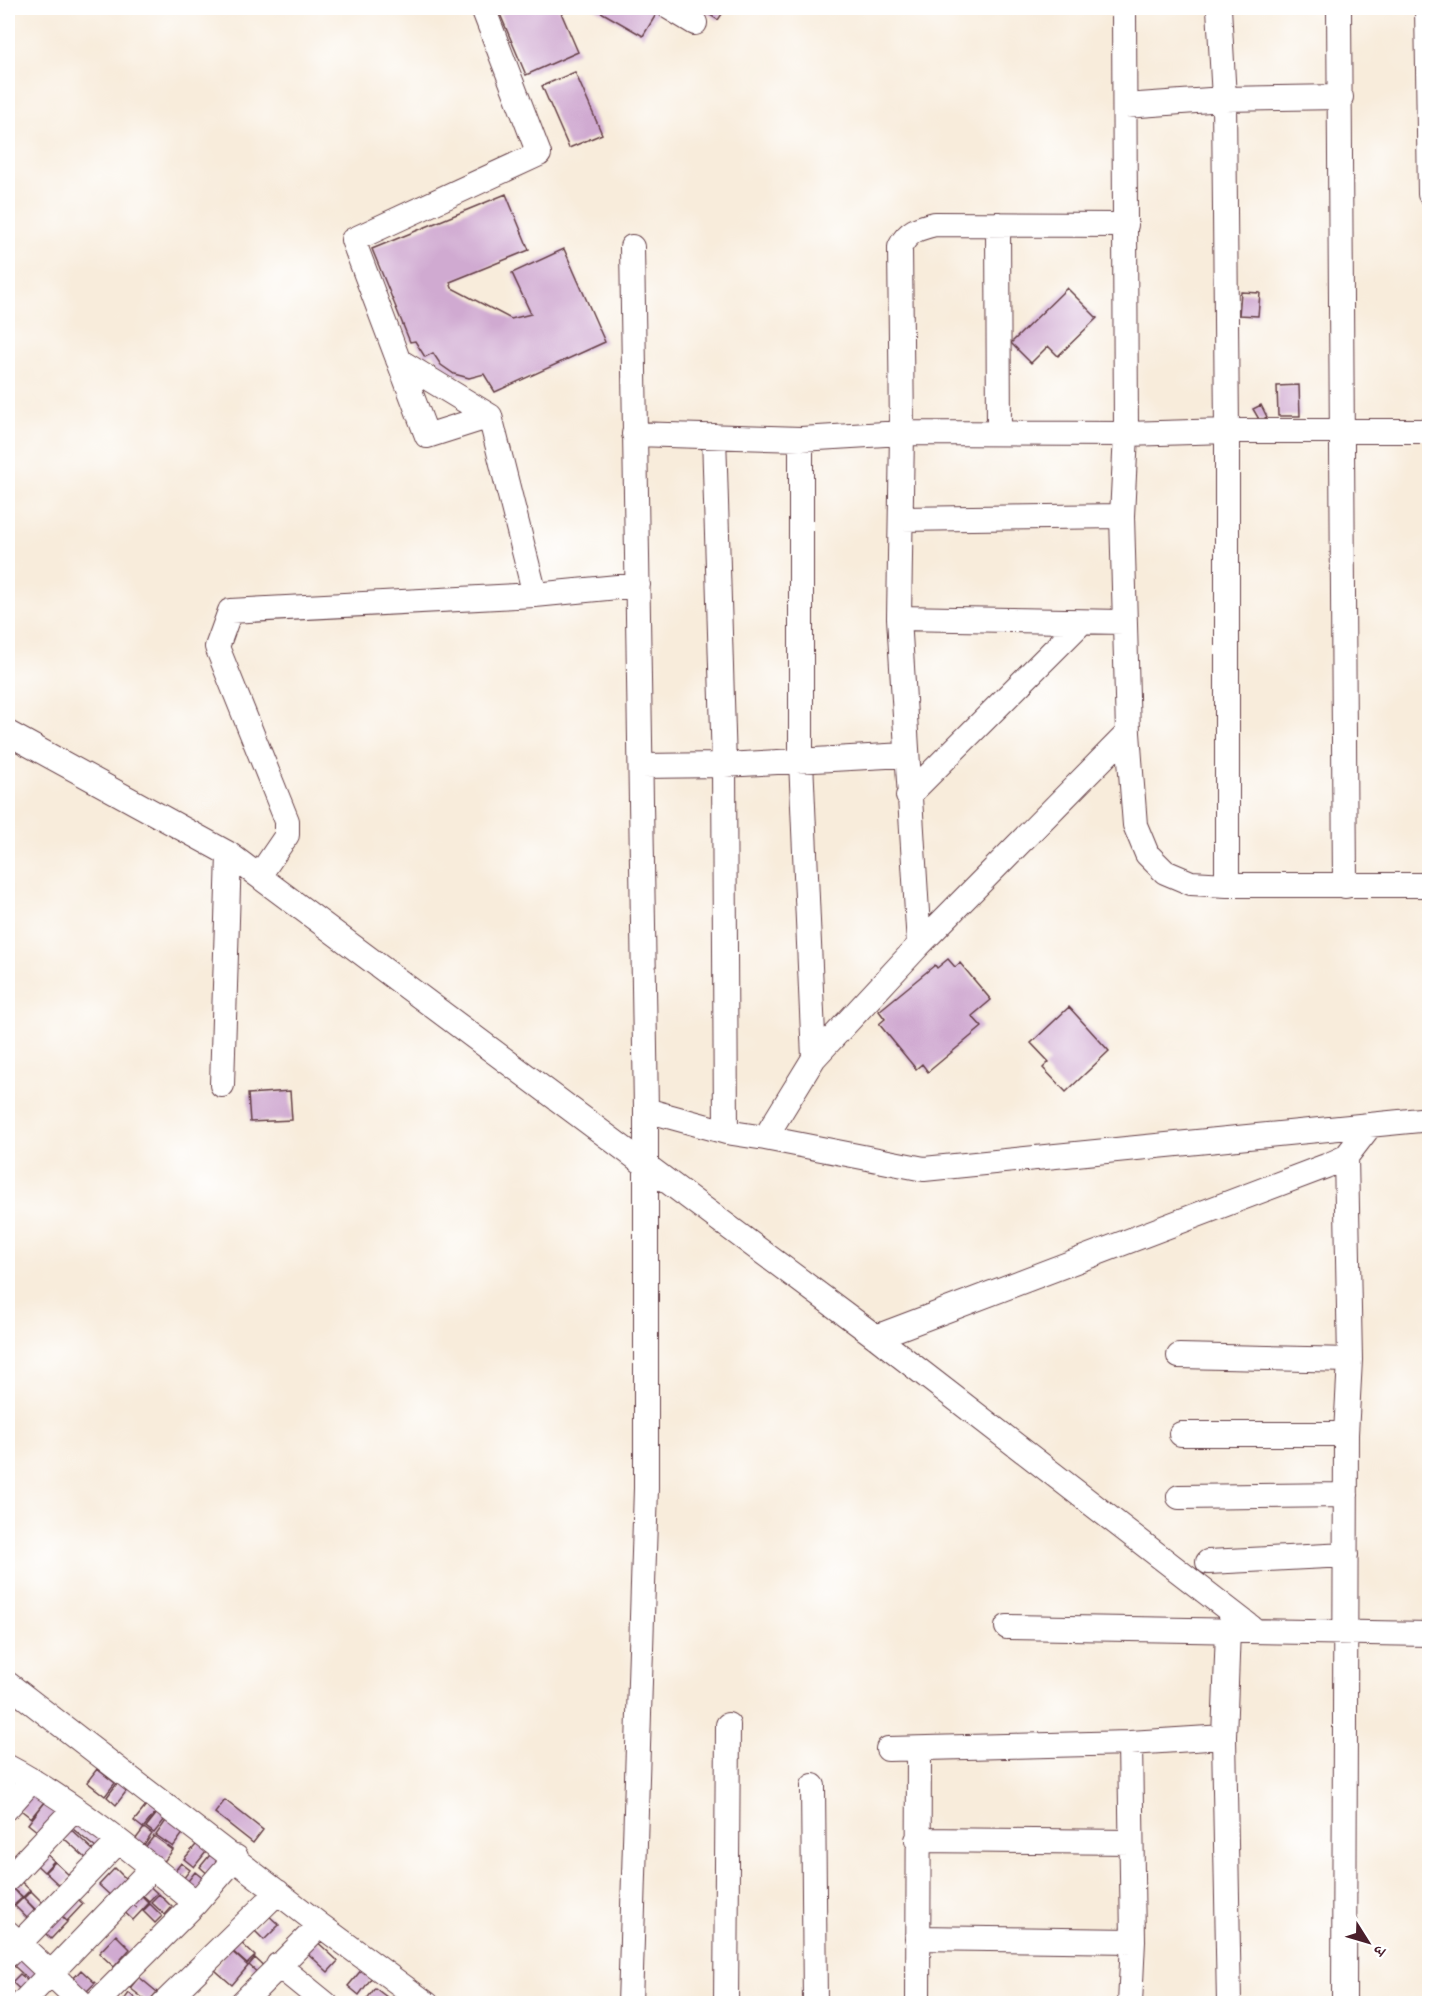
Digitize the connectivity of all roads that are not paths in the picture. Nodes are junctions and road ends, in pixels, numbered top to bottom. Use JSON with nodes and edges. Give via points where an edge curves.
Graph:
{"nodes":[{"id":1,"x":483,"y":8,"type":"edge"},
{"id":2,"x":670,"y":8,"type":"edge"},
{"id":3,"x":1124,"y":8,"type":"edge"},
{"id":4,"x":1219,"y":8,"type":"edge"},
{"id":5,"x":1339,"y":8,"type":"edge"},
{"id":6,"x":1427,"y":8,"type":"edge"},
{"id":7,"x":695,"y":23,"type":"dead end"},
{"id":8,"x":1341,"y":97,"type":"junction"},
{"id":9,"x":1224,"y":99,"type":"junction"},
{"id":10,"x":1125,"y":106,"type":"junction"},
{"id":11,"x":1430,"y":194,"type":"edge"},
{"id":12,"x":998,"y":224,"type":"junction"},
{"id":13,"x":1126,"y":225,"type":"junction"},
{"id":14,"x":632,"y":247,"type":"dead end"},
{"id":15,"x":398,"y":360,"type":"junction"},
{"id":16,"x":490,"y":416,"type":"junction"},
{"id":17,"x":1227,"y":431,"type":"junction"},
{"id":18,"x":1430,"y":431,"type":"edge"},
{"id":19,"x":1341,"y":432,"type":"junction"},
{"id":20,"x":902,"y":433,"type":"junction"},
{"id":21,"x":999,"y":433,"type":"junction"},
{"id":22,"x":634,"y":434,"type":"junction"},
{"id":23,"x":1126,"y":434,"type":"junction"},
{"id":24,"x":714,"y":436,"type":"junction"},
{"id":25,"x":801,"y":439,"type":"junction"},
{"id":26,"x":1122,"y":516,"type":"junction"},
{"id":27,"x":901,"y":519,"type":"junction"},
{"id":28,"x":638,"y":585,"type":"junction"},
{"id":29,"x":535,"y":595,"type":"junction"},
{"id":30,"x":898,"y":618,"type":"junction"},
{"id":31,"x":1082,"y":622,"type":"junction"},
{"id":32,"x":1124,"y":622,"type":"junction"},
{"id":33,"x":8,"y":733,"type":"edge"},
{"id":34,"x":1128,"y":734,"type":"junction"},
{"id":35,"x":905,"y":755,"type":"junction"},
{"id":36,"x":801,"y":761,"type":"junction"},
{"id":37,"x":724,"y":765,"type":"junction"},
{"id":38,"x":641,"y":766,"type":"junction"},
{"id":39,"x":908,"y":796,"type":"junction"},
{"id":40,"x":229,"y":854,"type":"junction"},
{"id":41,"x":259,"y":876,"type":"junction"},
{"id":42,"x":1227,"y":885,"type":"junction"},
{"id":43,"x":1430,"y":885,"type":"edge"},
{"id":44,"x":1345,"y":886,"type":"junction"},
{"id":45,"x":919,"y":945,"type":"junction"},
{"id":46,"x":814,"y":1058,"type":"junction"},
{"id":47,"x":222,"y":1085,"type":"dead end"},
{"id":48,"x":646,"y":1110,"type":"junction"},
{"id":49,"x":1430,"y":1119,"type":"edge"},
{"id":50,"x":1369,"y":1126,"type":"junction"},
{"id":51,"x":726,"y":1132,"type":"junction"},
{"id":52,"x":765,"y":1138,"type":"junction"},
{"id":53,"x":1346,"y":1157,"type":"junction"},
{"id":54,"x":646,"y":1165,"type":"junction"},
{"id":55,"x":876,"y":1337,"type":"junction"},
{"id":56,"x":1179,"y":1356,"type":"dead end"},
{"id":57,"x":1350,"y":1360,"type":"junction"},
{"id":58,"x":1181,"y":1434,"type":"dead end"},
{"id":59,"x":1346,"y":1434,"type":"junction"},
{"id":60,"x":1346,"y":1495,"type":"junction"},
{"id":61,"x":1179,"y":1497,"type":"dead end"},
{"id":62,"x":1346,"y":1555,"type":"junction"},
{"id":63,"x":1208,"y":1562,"type":"dead end"},
{"id":64,"x":1006,"y":1627,"type":"dead end"},
{"id":65,"x":1228,"y":1630,"type":"junction"},
{"id":66,"x":1256,"y":1631,"type":"junction"},
{"id":67,"x":1346,"y":1634,"type":"junction"},
{"id":68,"x":1430,"y":1634,"type":"edge"},
{"id":69,"x":8,"y":1686,"type":"edge"},
{"id":70,"x":728,"y":1725,"type":"dead end"},
{"id":71,"x":1224,"y":1737,"type":"junction"},
{"id":72,"x":1130,"y":1743,"type":"junction"},
{"id":73,"x":888,"y":1749,"type":"dead end"},
{"id":74,"x":919,"y":1749,"type":"junction"},
{"id":75,"x":8,"y":1767,"type":"edge"},
{"id":76,"x":32,"y":1780,"type":"junction"},
{"id":77,"x":813,"y":1786,"type":"dead end"},
{"id":78,"x":8,"y":1807,"type":"edge"},
{"id":79,"x":73,"y":1810,"type":"junction"},
{"id":80,"x":917,"y":1840,"type":"junction"},
{"id":81,"x":118,"y":1842,"type":"junction"},
{"id":82,"x":1131,"y":1842,"type":"junction"},
{"id":83,"x":236,"y":1857,"type":"junction"},
{"id":84,"x":153,"y":1867,"type":"junction"},
{"id":85,"x":8,"y":1879,"type":"edge"},
{"id":86,"x":278,"y":1892,"type":"junction"},
{"id":87,"x":196,"y":1903,"type":"junction"},
{"id":88,"x":320,"y":1925,"type":"junction"},
{"id":89,"x":917,"y":1938,"type":"junction"},
{"id":90,"x":1132,"y":1941,"type":"junction"},
{"id":91,"x":11,"y":1943,"type":"edge"},
{"id":92,"x":278,"y":1965,"type":"junction"},
{"id":93,"x":51,"y":1973,"type":"junction"},
{"id":94,"x":21,"y":2004,"type":"edge"},
{"id":95,"x":83,"y":2004,"type":"edge"},
{"id":96,"x":95,"y":2004,"type":"edge"},
{"id":97,"x":163,"y":2004,"type":"edge"},
{"id":98,"x":241,"y":2004,"type":"edge"},
{"id":99,"x":326,"y":2004,"type":"edge"},
{"id":100,"x":427,"y":2004,"type":"edge"},
{"id":101,"x":630,"y":2004,"type":"edge"},
{"id":102,"x":726,"y":2004,"type":"edge"},
{"id":103,"x":815,"y":2004,"type":"edge"},
{"id":104,"x":918,"y":2004,"type":"edge"},
{"id":105,"x":1130,"y":2004,"type":"edge"},
{"id":106,"x":1229,"y":2004,"type":"edge"},
{"id":107,"x":1344,"y":2004,"type":"edge"}],
"edges":[{"from":1,"to":15,"type":"street","via":[[539,154],[353,240]]},
{"from":2,"to":7,"type":"street"},
{"from":3,"to":10,"type":"street"},
{"from":4,"to":9,"type":"street"},
{"from":5,"to":8,"type":"street"},
{"from":6,"to":11,"type":"street"},
{"from":8,"to":9,"type":"street"},
{"from":8,"to":19,"type":"street"},
{"from":9,"to":10,"type":"street"},
{"from":9,"to":17,"type":"street"},
{"from":10,"to":13,"type":"street"},
{"from":12,"to":13,"type":"street"},
{"from":12,"to":20,"type":"street","via":[[935,224],[906,235],[900,247]]},
{"from":12,"to":21,"type":"street"},
{"from":13,"to":23,"type":"street"},
{"from":14,"to":22,"type":"street"},
{"from":15,"to":16,"type":"street"},
{"from":15,"to":16,"type":"street","via":[[427,436]]},
{"from":16,"to":29,"type":"street"},
{"from":17,"to":19,"type":"street"},
{"from":17,"to":23,"type":"street"},
{"from":17,"to":42,"type":"street"},
{"from":18,"to":19,"type":"street"},
{"from":19,"to":44,"type":"street"},
{"from":20,"to":21,"type":"street"},
{"from":20,"to":25,"type":"street"},
{"from":20,"to":27,"type":"street"},
{"from":21,"to":23,"type":"street"},
{"from":22,"to":24,"type":"street"},
{"from":22,"to":28,"type":"street"},
{"from":23,"to":26,"type":"street"},
{"from":24,"to":25,"type":"street"},
{"from":24,"to":37,"type":"street"},
{"from":25,"to":36,"type":"street"},
{"from":26,"to":27,"type":"street"},
{"from":26,"to":32,"type":"street"},
{"from":27,"to":30,"type":"street"},
{"from":28,"to":29,"type":"street"},
{"from":28,"to":38,"type":"street"},
{"from":29,"to":41,"type":"street","via":[[230,611],[217,647],[287,820],[286,835]]},
{"from":30,"to":31,"type":"street"},
{"from":30,"to":35,"type":"street"},
{"from":31,"to":32,"type":"street"},
{"from":31,"to":39,"type":"street"},
{"from":32,"to":34,"type":"street"},
{"from":33,"to":40,"type":"street"},
{"from":34,"to":42,"type":"street","via":[[1135,825],[1147,854],[1165,872],[1191,883]]},
{"from":34,"to":45,"type":"street"},
{"from":35,"to":36,"type":"street"},
{"from":35,"to":39,"type":"street"},
{"from":36,"to":37,"type":"street"},
{"from":36,"to":46,"type":"street"},
{"from":37,"to":38,"type":"street"},
{"from":37,"to":51,"type":"street"},
{"from":38,"to":48,"type":"street"},
{"from":39,"to":45,"type":"street"},
{"from":40,"to":41,"type":"street"},
{"from":40,"to":47,"type":"street"},
{"from":41,"to":54,"type":"street"},
{"from":42,"to":44,"type":"street"},
{"from":43,"to":44,"type":"street"},
{"from":45,"to":46,"type":"street"},
{"from":46,"to":52,"type":"street"},
{"from":48,"to":51,"type":"street"},
{"from":48,"to":54,"type":"street"},
{"from":49,"to":50,"type":"street"},
{"from":50,"to":52,"type":"street","via":[[924,1168]]},
{"from":50,"to":53,"type":"street"},
{"from":51,"to":52,"type":"street"},
{"from":53,"to":55,"type":"street"},
{"from":53,"to":57,"type":"street"},
{"from":54,"to":55,"type":"street"},
{"from":54,"to":101,"type":"street","via":[[646,1488]]},
{"from":55,"to":66,"type":"street"},
{"from":56,"to":57,"type":"street"},
{"from":57,"to":59,"type":"street"},
{"from":58,"to":59,"type":"street"},
{"from":59,"to":60,"type":"street"},
{"from":60,"to":61,"type":"street"},
{"from":60,"to":62,"type":"street"},
{"from":62,"to":63,"type":"street"},
{"from":62,"to":67,"type":"street"},
{"from":64,"to":65,"type":"street"},
{"from":65,"to":66,"type":"street"},
{"from":65,"to":71,"type":"street"},
{"from":66,"to":67,"type":"street"},
{"from":67,"to":68,"type":"street"},
{"from":67,"to":107,"type":"street"},
{"from":69,"to":83,"type":"street"},
{"from":70,"to":102,"type":"street"},
{"from":71,"to":72,"type":"street"},
{"from":71,"to":106,"type":"street"},
{"from":72,"to":74,"type":"street"},
{"from":72,"to":82,"type":"street"},
{"from":73,"to":74,"type":"street"},
{"from":74,"to":80,"type":"street"},
{"from":75,"to":76,"type":"street"},
{"from":76,"to":78,"type":"street"},
{"from":76,"to":79,"type":"street"},
{"from":77,"to":103,"type":"street"},
{"from":79,"to":81,"type":"street"},
{"from":79,"to":85,"type":"street"},
{"from":80,"to":82,"type":"street"},
{"from":80,"to":89,"type":"street"},
{"from":81,"to":84,"type":"street"},
{"from":81,"to":91,"type":"street"},
{"from":82,"to":90,"type":"street"},
{"from":83,"to":86,"type":"street"},
{"from":83,"to":87,"type":"street"},
{"from":84,"to":87,"type":"street"},
{"from":84,"to":93,"type":"street"},
{"from":86,"to":88,"type":"street"},
{"from":86,"to":97,"type":"street"},
{"from":87,"to":96,"type":"street"},
{"from":88,"to":92,"type":"street"},
{"from":88,"to":100,"type":"street"},
{"from":89,"to":90,"type":"street"},
{"from":89,"to":104,"type":"street"},
{"from":90,"to":105,"type":"street"},
{"from":91,"to":93,"type":"street"},
{"from":92,"to":98,"type":"street"},
{"from":92,"to":99,"type":"street"},
{"from":93,"to":94,"type":"street"},
{"from":93,"to":95,"type":"street"}]}
